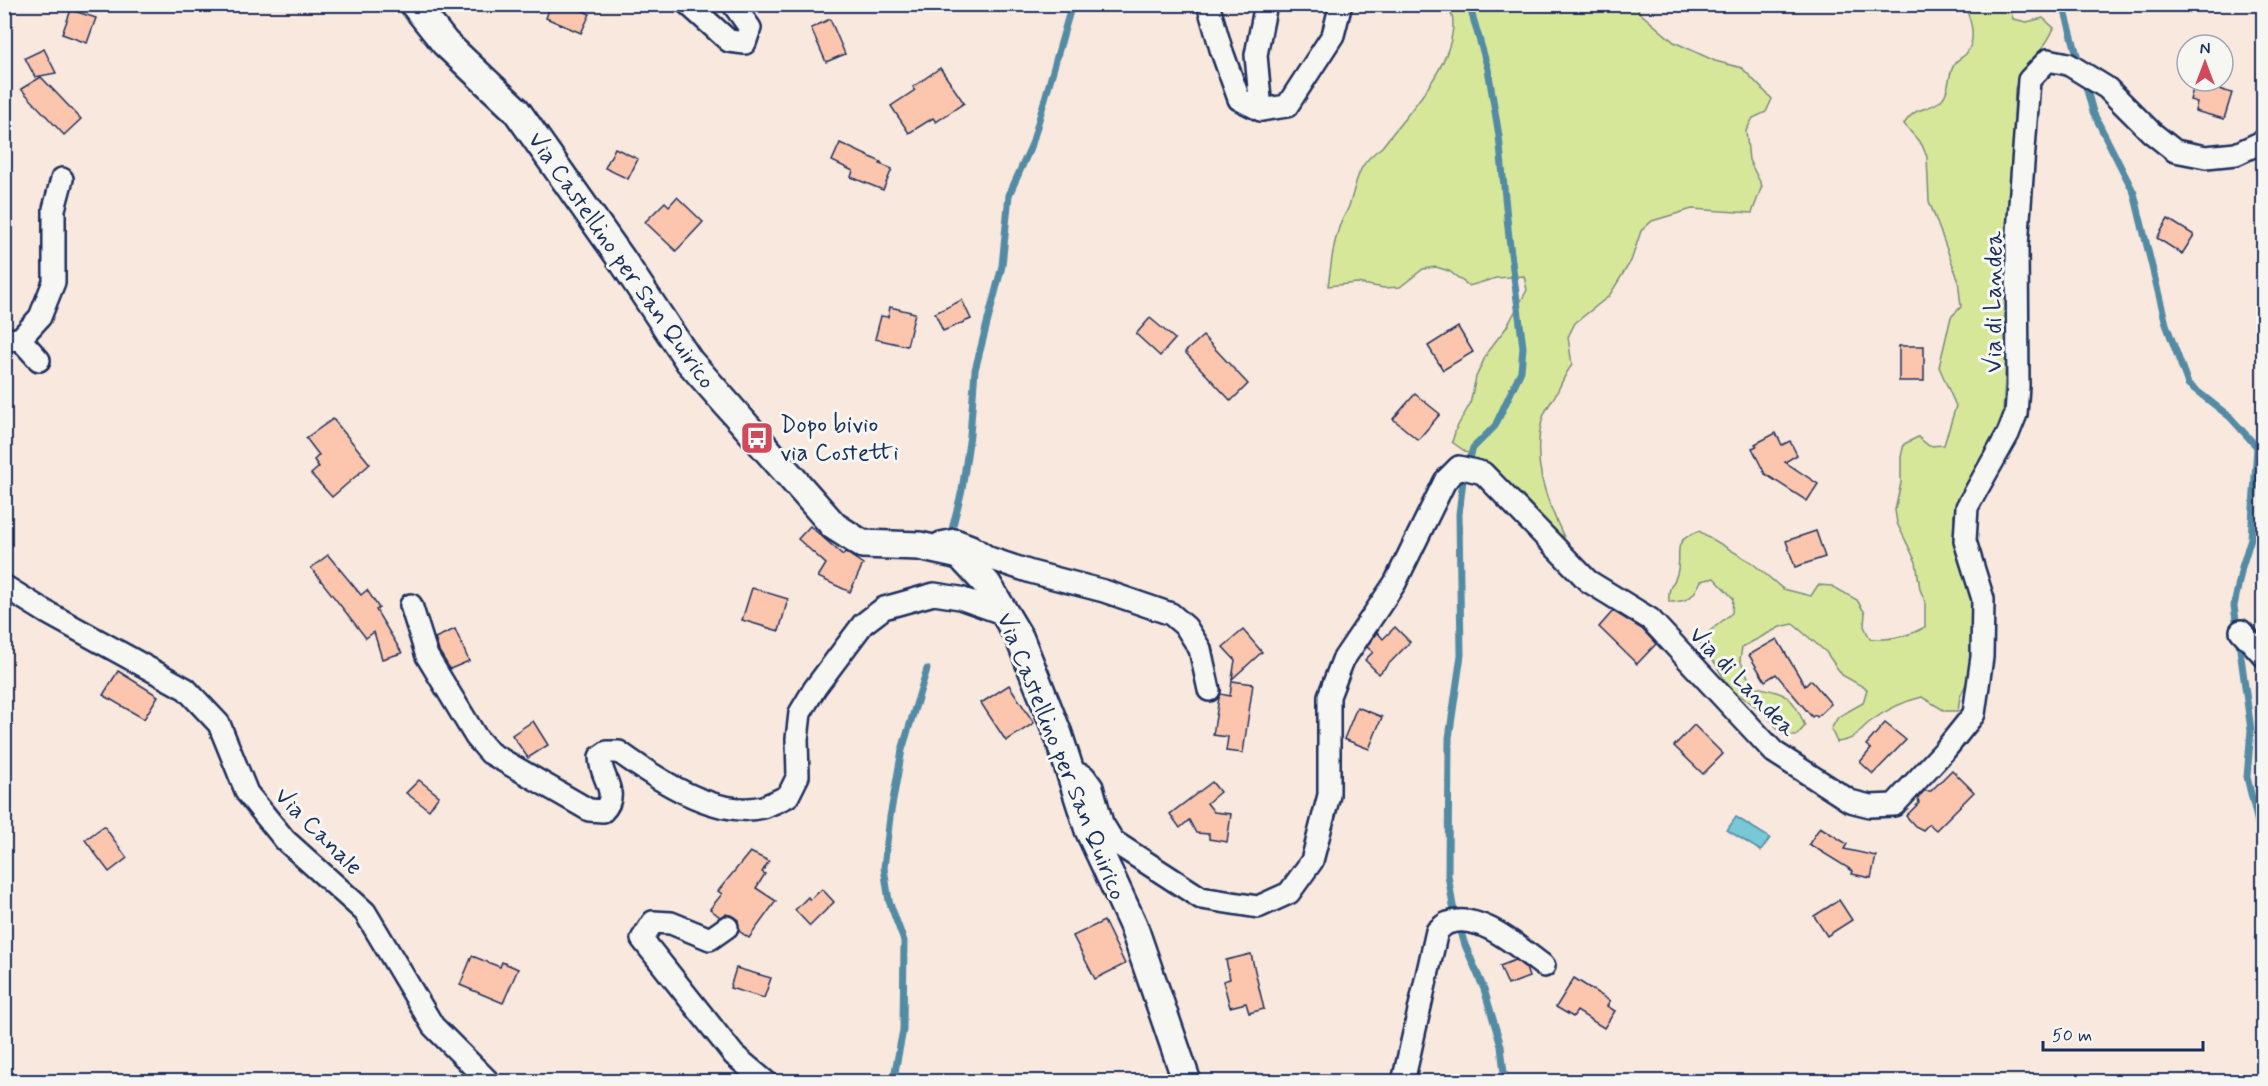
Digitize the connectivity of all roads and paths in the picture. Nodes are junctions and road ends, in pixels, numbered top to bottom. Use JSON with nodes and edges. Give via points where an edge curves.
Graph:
{"nodes":[{"id":1,"x":414,"y":4,"type":"edge"},
{"id":2,"x":688,"y":4,"type":"edge"},
{"id":3,"x":733,"y":4,"type":"edge"},
{"id":4,"x":1208,"y":4,"type":"edge"},
{"id":5,"x":1266,"y":4,"type":"edge"},
{"id":6,"x":1341,"y":4,"type":"edge"},
{"id":7,"x":1261,"y":110,"type":"junction"},
{"id":8,"x":2264,"y":141,"type":"edge"},
{"id":9,"x":62,"y":179,"type":"dead end"},
{"id":10,"x":12,"y":339,"type":"edge"},
{"id":11,"x":39,"y":360,"type":"dead end"},
{"id":12,"x":929,"y":548,"type":"junction"},
{"id":13,"x":4,"y":586,"type":"edge"},
{"id":14,"x":411,"y":605,"type":"dead end"},
{"id":15,"x":1005,"y":614,"type":"junction"},
{"id":16,"x":2241,"y":631,"type":"dead end"},
{"id":17,"x":2264,"y":656,"type":"edge"},
{"id":18,"x":1209,"y":690,"type":"dead end"},
{"id":19,"x":1069,"y":771,"type":"junction"},
{"id":20,"x":728,"y":927,"type":"dead end"},
{"id":21,"x":1544,"y":966,"type":"dead end"},
{"id":22,"x":489,"y":1082,"type":"edge"},
{"id":23,"x":766,"y":1082,"type":"edge"},
{"id":24,"x":1187,"y":1082,"type":"edge"},
{"id":25,"x":1403,"y":1082,"type":"edge"}],
"edges":[{"from":1,"to":12,"type":"street","name":"Via Castellino per San Quirico","via":[[445,43],[516,110],[689,361],[834,526],[862,544]]},
{"from":2,"to":3,"type":"street","via":[[729,41],[745,43],[750,28]]},
{"from":4,"to":7,"type":"street","via":[[1239,99]]},
{"from":5,"to":7,"type":"street","via":[[1256,55]]},
{"from":6,"to":7,"type":"street","via":[[1333,35],[1287,106]]},
{"from":8,"to":19,"type":"street","name":"Via di Landea","via":[[2236,154],[2206,157],[2175,151],[2108,88],[2068,64],[2048,60],[2029,80],[2017,246],[2016,414],[1967,507],[1965,541],[1983,599],[1982,657],[1974,714],[1894,805],[1870,806],[1850,801],[1774,752],[1650,619],[1588,581],[1483,473],[1459,467],[1445,481],[1395,583],[1343,660],[1329,696],[1329,795],[1312,861],[1289,893],[1258,907],[1201,898],[1113,841],[1102,823],[1092,787],[1084,776]]},
{"from":9,"to":10,"type":"street","via":[[54,209],[54,282],[40,317]]},
{"from":10,"to":11,"type":"street"},
{"from":12,"to":15,"type":"street","name":"Via Castellino per San Quirico","via":[[960,555],[987,584]]},
{"from":12,"to":18,"type":"street","via":[[956,540],[989,558],[1171,614],[1186,627],[1200,649]]},
{"from":13,"to":22,"type":"street","name":"Via Canale","via":[[186,689],[219,724],[247,793],[285,840],[365,912],[433,1026]]},
{"from":14,"to":15,"type":"street","via":[[427,656],[476,737],[490,753],[589,810],[603,811],[612,793],[600,769],[600,757],[608,752],[620,752],[682,793],[733,808],[761,807],[788,796],[798,776],[800,713],[863,624],[884,608],[934,594],[960,598]]},
{"from":15,"to":19,"type":"street","name":"Via Castellino per San Quirico","via":[[1020,639]]},
{"from":16,"to":17,"type":"street"},
{"from":19,"to":24,"type":"street","name":"Via Castellino per San Quirico","via":[[1089,830],[1133,926]]},
{"from":20,"to":23,"type":"street","via":[[710,939],[670,923],[653,922],[642,939],[734,1055]]},
{"from":21,"to":25,"type":"street","via":[[1487,926],[1448,923],[1437,932]]}]}
